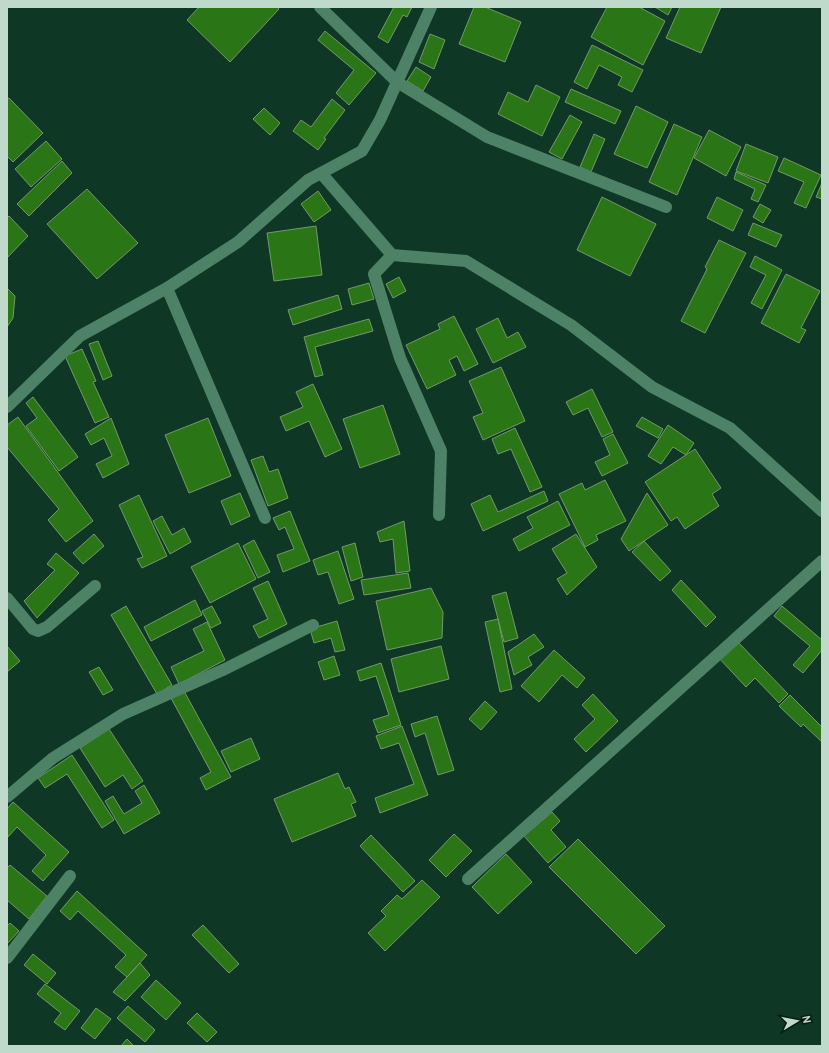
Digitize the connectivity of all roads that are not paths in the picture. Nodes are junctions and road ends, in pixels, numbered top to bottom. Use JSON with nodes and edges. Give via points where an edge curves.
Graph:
{"nodes":[{"id":1,"x":320,"y":7,"type":"edge"},
{"id":2,"x":431,"y":7,"type":"edge"},
{"id":3,"x":398,"y":82,"type":"junction"},
{"id":4,"x":321,"y":173,"type":"junction"},
{"id":5,"x":666,"y":207,"type":"dead end"},
{"id":6,"x":392,"y":255,"type":"junction"},
{"id":7,"x":167,"y":288,"type":"junction"},
{"id":8,"x":7,"y":407,"type":"edge"},
{"id":9,"x":822,"y":511,"type":"edge"},
{"id":10,"x":439,"y":515,"type":"dead end"},
{"id":11,"x":265,"y":518,"type":"dead end"},
{"id":12,"x":822,"y":561,"type":"edge"},
{"id":13,"x":95,"y":586,"type":"dead end"},
{"id":14,"x":7,"y":598,"type":"edge"},
{"id":15,"x":313,"y":625,"type":"dead end"},
{"id":16,"x":7,"y":797,"type":"edge"},
{"id":17,"x":70,"y":876,"type":"dead end"},
{"id":18,"x":468,"y":879,"type":"dead end"},
{"id":19,"x":7,"y":958,"type":"edge"}],
"edges":[{"from":1,"to":3,"type":"street"},
{"from":2,"to":3,"type":"street"},
{"from":3,"to":4,"type":"street","via":[[362,150]]},
{"from":3,"to":5,"type":"street","via":[[487,137]]},
{"from":4,"to":6,"type":"street"},
{"from":4,"to":7,"type":"street","via":[[308,180],[238,242]]},
{"from":6,"to":9,"type":"street","via":[[466,261],[571,325],[652,387],[730,428]]},
{"from":6,"to":10,"type":"street","via":[[374,274],[400,358],[441,451]]},
{"from":7,"to":8,"type":"street","via":[[80,336]]},
{"from":7,"to":11,"type":"street"},
{"from":12,"to":18,"type":"street"},
{"from":13,"to":14,"type":"street","via":[[38,632]]},
{"from":15,"to":16,"type":"street","via":[[225,669],[123,714],[53,758]]},
{"from":17,"to":19,"type":"street"}]}
